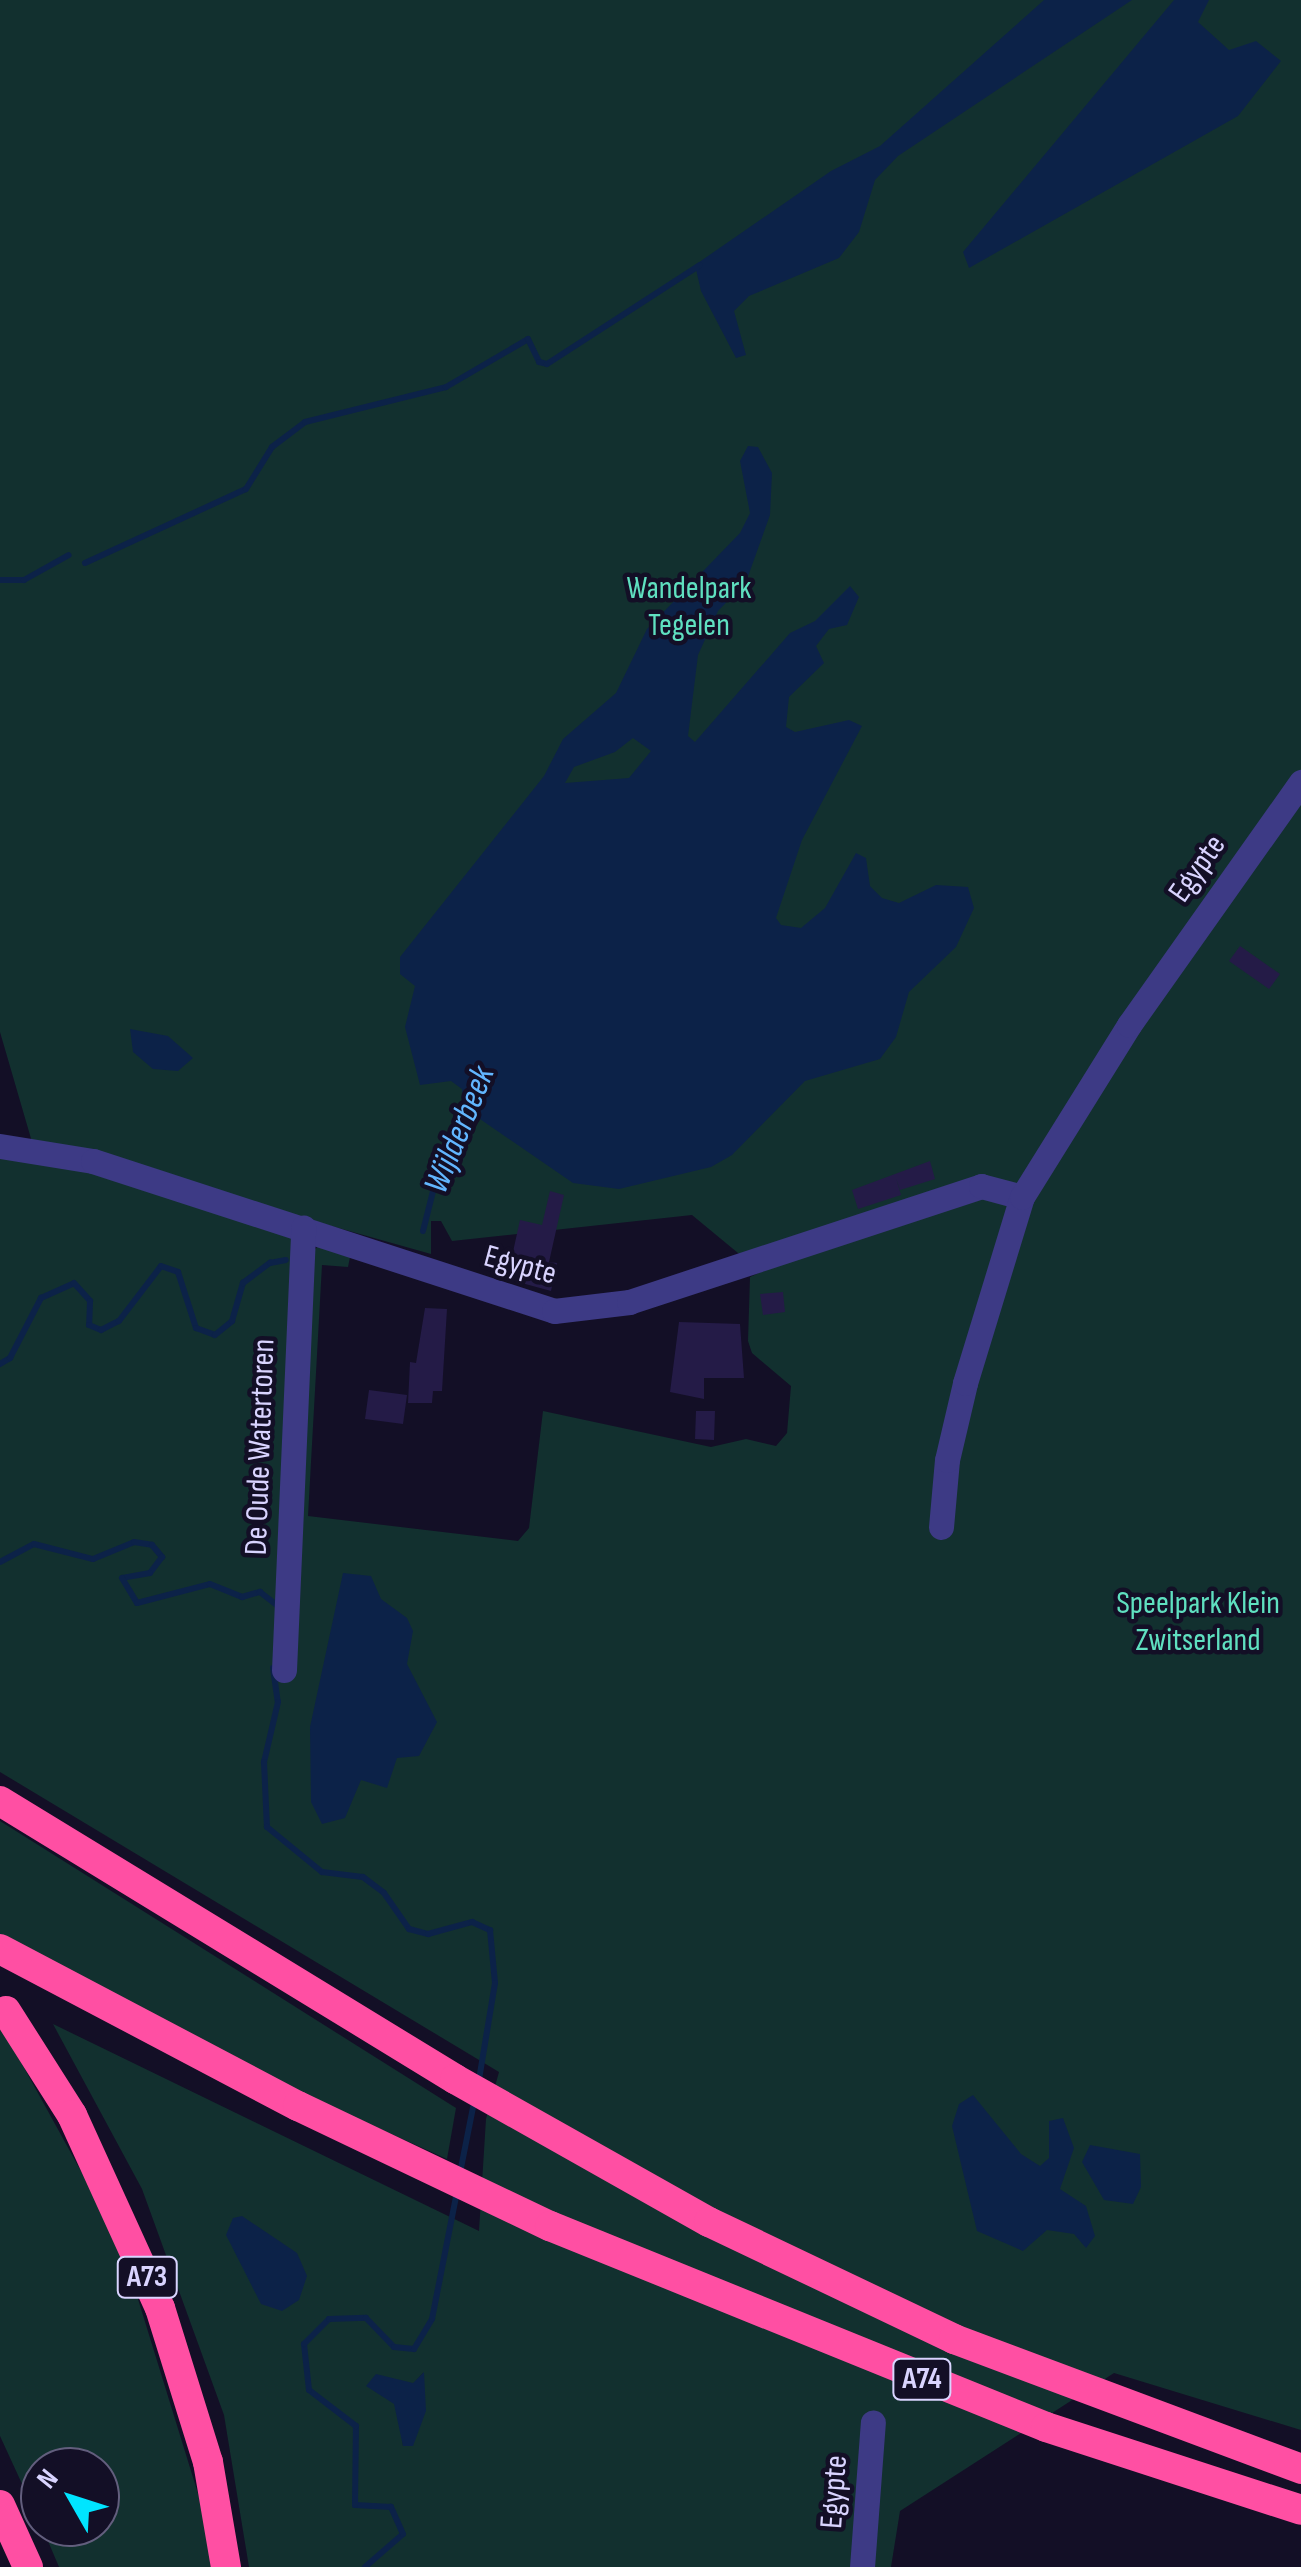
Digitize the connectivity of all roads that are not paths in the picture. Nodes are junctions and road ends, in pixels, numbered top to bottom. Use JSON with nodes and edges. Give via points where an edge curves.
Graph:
{"nodes":[{"id":1,"x":1301,"y":782,"type":"edge"},
{"id":2,"x":0,"y":1146,"type":"edge"},
{"id":3,"x":1022,"y":1198,"type":"junction"},
{"id":4,"x":303,"y":1227,"type":"junction"},
{"id":5,"x":941,"y":1527,"type":"dead end"},
{"id":6,"x":284,"y":1670,"type":"dead end"},
{"id":7,"x":0,"y":1801,"type":"edge"},
{"id":8,"x":0,"y":1948,"type":"edge"},
{"id":9,"x":6,"y":2011,"type":"dead end"},
{"id":10,"x":872,"y":2422,"type":"dead end"},
{"id":11,"x":1301,"y":2468,"type":"edge"},
{"id":12,"x":0,"y":2505,"type":"edge"},
{"id":13,"x":1301,"y":2510,"type":"edge"},
{"id":14,"x":28,"y":2567,"type":"edge"},
{"id":15,"x":226,"y":2567,"type":"edge"},
{"id":16,"x":862,"y":2567,"type":"edge"}],
"edges":[{"from":1,"to":3,"type":"street","name":"Egypte","via":[[1129,1025]]},
{"from":2,"to":4,"type":"street","name":"Egypte","via":[[93,1162]]},
{"from":3,"to":4,"type":"street","name":"Egypte","via":[[981,1186],[778,1257],[591,1310],[554,1311],[502,1298]]},
{"from":3,"to":5,"type":"street","name":"Egypte","via":[[951,1441]]},
{"from":4,"to":6,"type":"street","name":"De Oude Watertoren"},
{"from":7,"to":11,"type":"highway","number":"A74","via":[[544,2132],[888,2311],[1092,2395]]},
{"from":8,"to":13,"type":"highway","number":"A74","via":[[550,2226],[1029,2420]]},
{"from":9,"to":15,"type":"highway","number":"A73","via":[[72,2115],[160,2308],[208,2462]]},
{"from":10,"to":16,"type":"street","name":"Egypte"},
{"from":12,"to":14,"type":"highway"}]}
